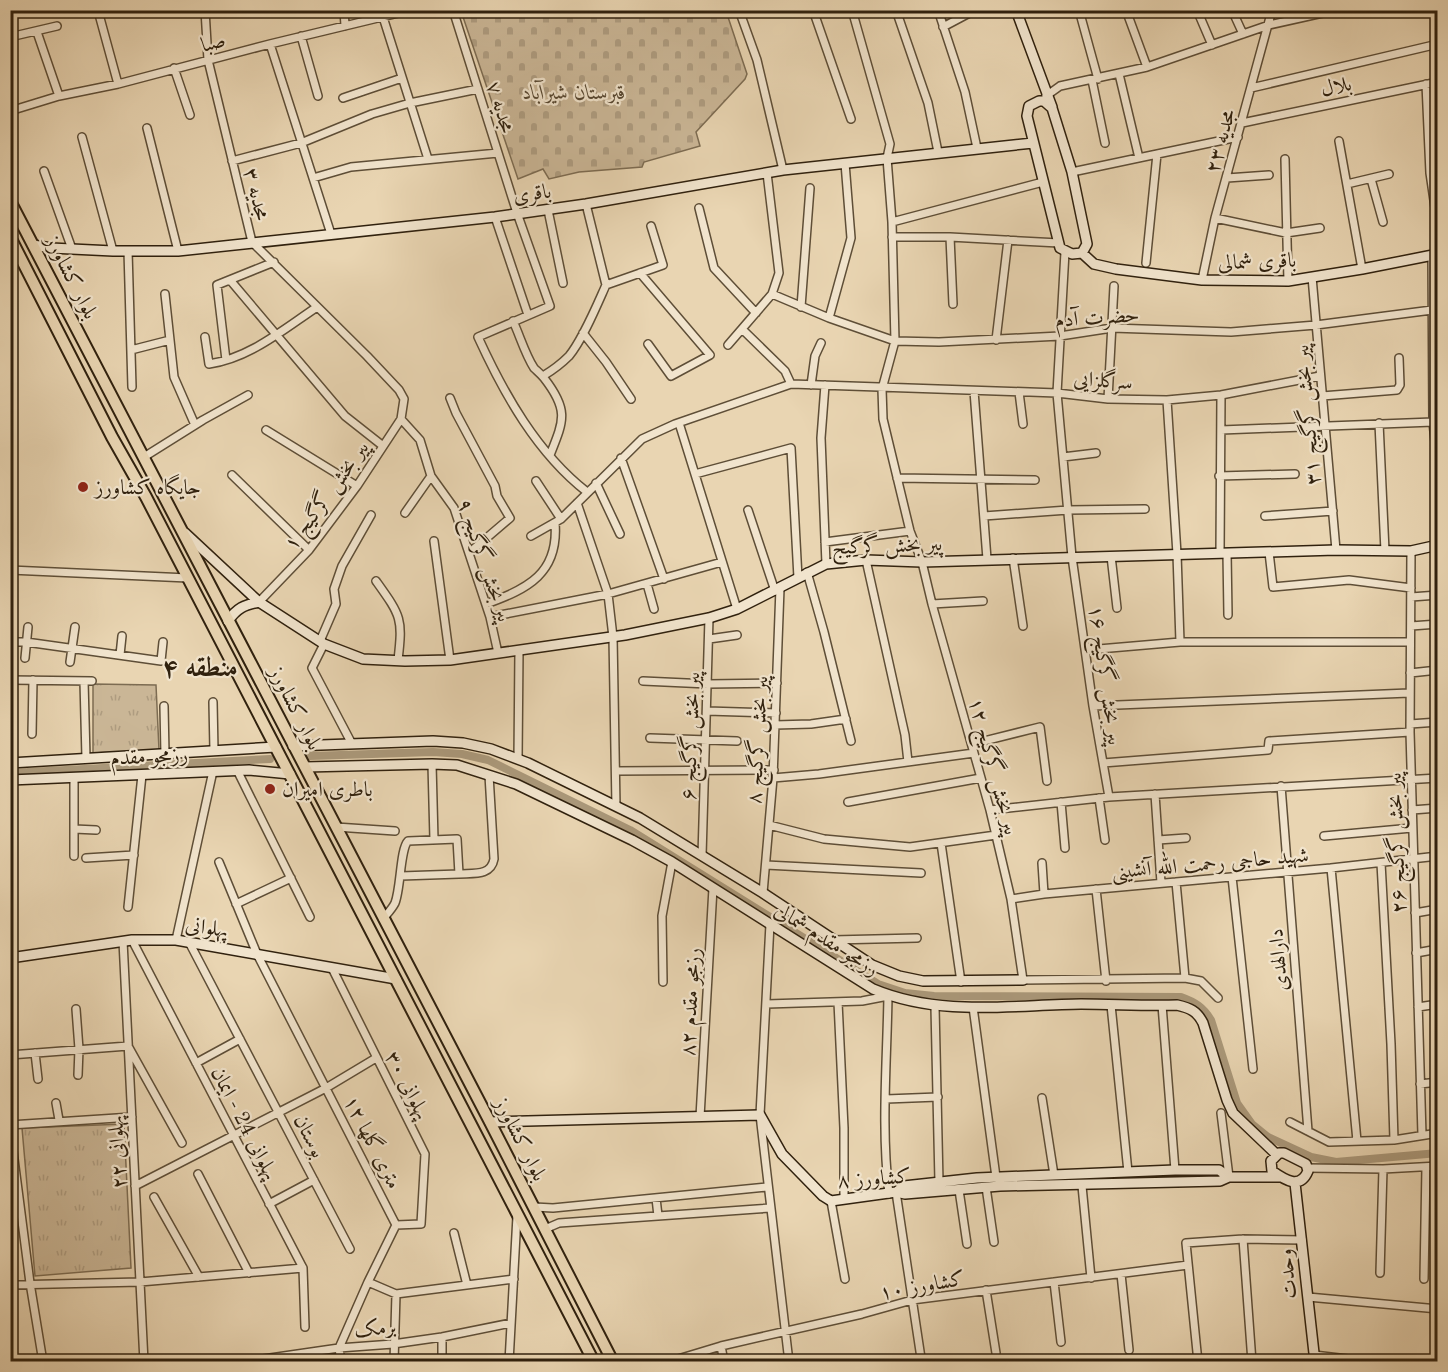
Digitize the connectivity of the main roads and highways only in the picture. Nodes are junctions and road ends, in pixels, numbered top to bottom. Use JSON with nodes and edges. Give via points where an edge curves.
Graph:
{"nodes":[{"id":1,"x":10,"y":201,"type":"edge"},
{"id":2,"x":12,"y":241,"type":"edge"},
{"id":3,"x":336,"y":827,"type":"junction"},
{"id":4,"x":321,"y":835,"type":"junction"},
{"id":5,"x":594,"y":1362,"type":"edge"},
{"id":6,"x":613,"y":1362,"type":"edge"}],
"edges":[{"from":1,"to":3,"type":"main road","name":"بلوار کشاورز"},
{"from":2,"to":4,"type":"main road","name":"بلوار کشاورز"},
{"from":3,"to":4,"type":"main road"},
{"from":3,"to":6,"type":"main road","name":"بلوار کشاورز"},
{"from":4,"to":5,"type":"main road","name":"بلوار کشاورز"}]}
